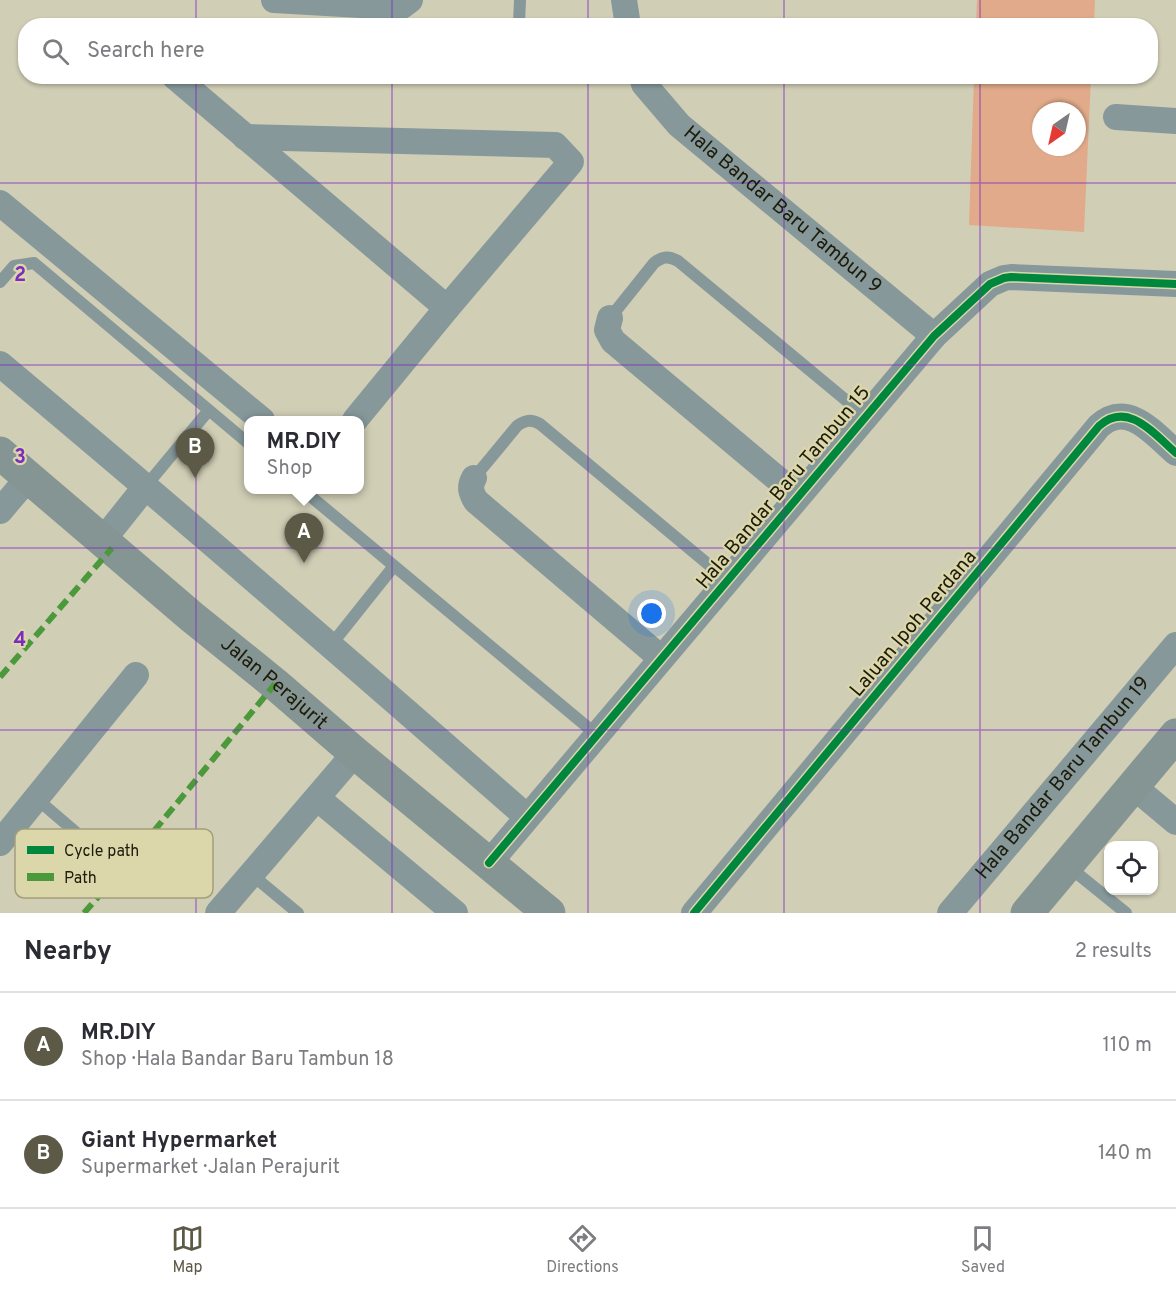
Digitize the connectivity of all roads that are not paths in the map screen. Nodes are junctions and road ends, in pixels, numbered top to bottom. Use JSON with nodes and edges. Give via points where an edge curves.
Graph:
{"nodes":[{"id":1,"x":274,"y":0,"type":"edge"},
{"id":2,"x":520,"y":0,"type":"edge"},
{"id":3,"x":624,"y":0,"type":"edge"},
{"id":4,"x":302,"y":1,"type":"edge"},
{"id":5,"x":403,"y":4,"type":"edge"},
{"id":6,"x":519,"y":18,"type":"edge"},
{"id":7,"x":627,"y":18,"type":"edge"},
{"id":8,"x":183,"y":84,"type":"edge"},
{"id":9,"x":644,"y":84,"type":"edge"},
{"id":10,"x":1116,"y":117,"type":"dead end"},
{"id":11,"x":1176,"y":121,"type":"edge"},
{"id":12,"x":245,"y":137,"type":"junction"},
{"id":13,"x":1,"y":205,"type":"edge"},
{"id":14,"x":0,"y":282,"type":"edge"},
{"id":15,"x":1176,"y":284,"type":"edge"},
{"id":16,"x":447,"y":308,"type":"junction"},
{"id":17,"x":610,"y":318,"type":"joint"},
{"id":18,"x":934,"y":336,"type":"junction"},
{"id":19,"x":0,"y":364,"type":"edge"},
{"id":20,"x":209,"y":410,"type":"junction"},
{"id":21,"x":257,"y":416,"type":"edge"},
{"id":22,"x":359,"y":416,"type":"edge"},
{"id":23,"x":865,"y":416,"type":"junction"},
{"id":24,"x":244,"y":439,"type":"edge"},
{"id":25,"x":0,"y":453,"type":"edge"},
{"id":26,"x":1176,"y":453,"type":"edge"},
{"id":27,"x":28,"y":478,"type":"junction"},
{"id":28,"x":474,"y":478,"type":"joint"},
{"id":29,"x":146,"y":486,"type":"junction"},
{"id":30,"x":309,"y":494,"type":"edge"},
{"id":31,"x":798,"y":496,"type":"junction"},
{"id":32,"x":0,"y":511,"type":"edge"},
{"id":33,"x":103,"y":540,"type":"junction"},
{"id":34,"x":394,"y":566,"type":"junction"},
{"id":35,"x":727,"y":580,"type":"junction"},
{"id":36,"x":331,"y":645,"type":"junction"},
{"id":37,"x":1176,"y":645,"type":"edge"},
{"id":38,"x":661,"y":658,"type":"junction"},
{"id":39,"x":136,"y":675,"type":"dead end"},
{"id":40,"x":597,"y":735,"type":"junction"},
{"id":41,"x":1176,"y":735,"type":"edge"},
{"id":42,"x":355,"y":753,"type":"junction"},
{"id":43,"x":1133,"y":786,"type":"junction"},
{"id":44,"x":317,"y":798,"type":"junction"},
{"id":45,"x":37,"y":799,"type":"junction"},
{"id":46,"x":527,"y":817,"type":"junction"},
{"id":47,"x":1176,"y":822,"type":"edge"},
{"id":48,"x":72,"y":829,"type":"edge"},
{"id":49,"x":0,"y":843,"type":"edge"},
{"id":50,"x":489,"y":863,"type":"junction"},
{"id":51,"x":1067,"y":865,"type":"junction"},
{"id":52,"x":251,"y":874,"type":"junction"},
{"id":53,"x":218,"y":913,"type":"edge"},
{"id":54,"x":298,"y":913,"type":"edge"},
{"id":55,"x":455,"y":913,"type":"edge"},
{"id":56,"x":549,"y":913,"type":"edge"},
{"id":57,"x":694,"y":913,"type":"edge"},
{"id":58,"x":950,"y":913,"type":"edge"},
{"id":59,"x":1027,"y":913,"type":"edge"},
{"id":60,"x":1126,"y":913,"type":"edge"}],
"edges":[{"from":1,"to":4,"type":"street"},
{"from":2,"to":6,"type":"lane"},
{"from":3,"to":7,"type":"street"},
{"from":4,"to":5,"type":"street"},
{"from":8,"to":12,"type":"street"},
{"from":9,"to":18,"type":"street","name":"Hala Bandar Baru Tambun 9","via":[[679,125]]},
{"from":10,"to":11,"type":"street"},
{"from":12,"to":16,"type":"street"},
{"from":12,"to":16,"type":"street","via":[[555,145],[571,162]]},
{"from":13,"to":21,"type":"street"},
{"from":14,"to":20,"type":"lane","via":[[14,266],[34,263]]},
{"from":15,"to":18,"type":"street","name":"Hala Bandar Baru Tambun 15","via":[[1004,278],[990,284]]},
{"from":16,"to":22,"type":"street"},
{"from":17,"to":23,"type":"lane","via":[[654,263],[672,258]]},
{"from":17,"to":31,"type":"street","via":[[607,330],[613,341]]},
{"from":18,"to":23,"type":"street","name":"Hala Bandar Baru Tambun 15"},
{"from":19,"to":29,"type":"street"},
{"from":20,"to":24,"type":"lane"},
{"from":20,"to":29,"type":"lane"},
{"from":23,"to":31,"type":"street","name":"Hala Bandar Baru Tambun 15"},
{"from":25,"to":27,"type":"street","name":"Jalan Perajurit"},
{"from":26,"to":57,"type":"street","name":"Laluan Ipoh Perdana","via":[[1133,418],[1114,417],[1099,426]]},
{"from":27,"to":32,"type":"street"},
{"from":27,"to":33,"type":"street","name":"Jalan Perajurit"},
{"from":28,"to":35,"type":"lane","via":[[517,426],[535,421]]},
{"from":28,"to":38,"type":"street","via":[[471,490],[476,501]]},
{"from":29,"to":33,"type":"street"},
{"from":29,"to":36,"type":"street"},
{"from":30,"to":34,"type":"lane"},
{"from":31,"to":35,"type":"street","name":"Hala Bandar Baru Tambun 15"},
{"from":33,"to":42,"type":"street","name":"Jalan Perajurit"},
{"from":34,"to":36,"type":"lane"},
{"from":34,"to":40,"type":"lane"},
{"from":35,"to":38,"type":"street","name":"Hala Bandar Baru Tambun 15"},
{"from":36,"to":46,"type":"street"},
{"from":37,"to":58,"type":"street","name":"Hala Bandar Baru Tambun 19"},
{"from":38,"to":40,"type":"street","name":"Hala Bandar Baru Tambun 15"},
{"from":39,"to":45,"type":"street"},
{"from":40,"to":46,"type":"street","name":"Hala Bandar Baru Tambun 15"},
{"from":41,"to":43,"type":"street"},
{"from":42,"to":44,"type":"street"},
{"from":42,"to":50,"type":"street","name":"Jalan Perajurit"},
{"from":43,"to":47,"type":"street"},
{"from":43,"to":51,"type":"street"},
{"from":44,"to":52,"type":"street"},
{"from":44,"to":55,"type":"street"},
{"from":45,"to":48,"type":"lane"},
{"from":45,"to":49,"type":"street"},
{"from":46,"to":50,"type":"street","name":"Hala Bandar Baru Tambun 15"},
{"from":50,"to":56,"type":"street","name":"Jalan Perajurit"},
{"from":51,"to":59,"type":"street"},
{"from":51,"to":60,"type":"lane"},
{"from":52,"to":53,"type":"street"},
{"from":52,"to":54,"type":"lane"}]}
